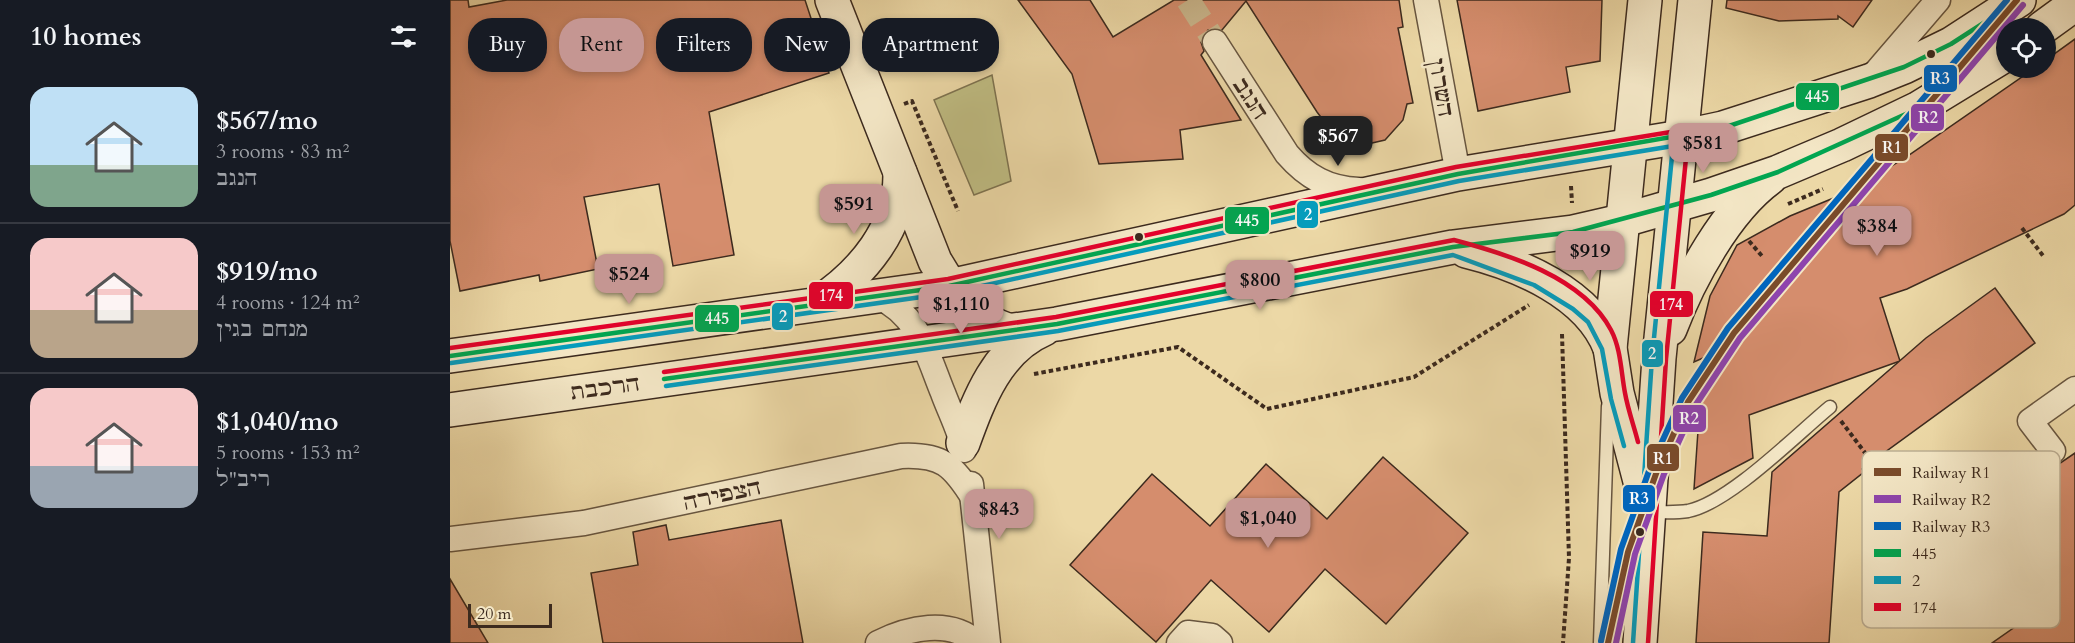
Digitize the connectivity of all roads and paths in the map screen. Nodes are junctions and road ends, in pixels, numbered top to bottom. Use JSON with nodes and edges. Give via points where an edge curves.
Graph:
{"nodes":[{"id":1,"x":832,"y":0,"type":"edge"},
{"id":2,"x":1426,"y":0,"type":"edge"},
{"id":3,"x":1645,"y":0,"type":"edge"},
{"id":4,"x":1695,"y":0,"type":"edge"},
{"id":5,"x":1938,"y":0,"type":"edge"},
{"id":6,"x":2019,"y":0,"type":"edge"},
{"id":7,"x":2075,"y":4,"type":"edge"},
{"id":8,"x":2056,"y":18,"type":"edge"},
{"id":9,"x":1215,"y":42,"type":"tunnel mouth"},
{"id":10,"x":1996,"y":61,"type":"edge"},
{"id":11,"x":1869,"y":81,"type":"junction"},
{"id":12,"x":898,"y":107,"type":"dead end"},
{"id":13,"x":1681,"y":137,"type":"junction"},
{"id":14,"x":1629,"y":144,"type":"junction"},
{"id":15,"x":900,"y":168,"type":"junction"},
{"id":16,"x":1778,"y":172,"type":"junction"},
{"id":17,"x":1458,"y":174,"type":"junction"},
{"id":18,"x":1382,"y":190,"type":"junction"},
{"id":19,"x":1674,"y":205,"type":"junction"},
{"id":20,"x":958,"y":211,"type":"dead end"},
{"id":21,"x":1621,"y":221,"type":"junction"},
{"id":22,"x":2022,"y":228,"type":"dead end"},
{"id":23,"x":1453,"y":247,"type":"junction"},
{"id":24,"x":2044,"y":257,"type":"dead end"},
{"id":25,"x":1550,"y":285,"type":"junction"},
{"id":26,"x":949,"y":286,"type":"junction"},
{"id":27,"x":877,"y":296,"type":"junction"},
{"id":28,"x":816,"y":304,"type":"junction"},
{"id":29,"x":1057,"y":324,"type":"junction"},
{"id":30,"x":1558,"y":326,"type":"dead end"},
{"id":31,"x":1010,"y":331,"type":"junction"},
{"id":32,"x":925,"y":344,"type":"junction"},
{"id":33,"x":1610,"y":348,"type":"junction"},
{"id":34,"x":450,"y":356,"type":"edge"},
{"id":35,"x":1659,"y":358,"type":"junction"},
{"id":36,"x":1029,"y":376,"type":"dead end"},
{"id":37,"x":2075,"y":389,"type":"edge"},
{"id":38,"x":1830,"y":407,"type":"joint"},
{"id":39,"x":455,"y":408,"type":"edge"},
{"id":40,"x":963,"y":443,"type":"junction"},
{"id":41,"x":1864,"y":451,"type":"edge"},
{"id":42,"x":2053,"y":451,"type":"dead end"},
{"id":43,"x":974,"y":499,"type":"junction"},
{"id":44,"x":1648,"y":512,"type":"junction"},
{"id":45,"x":450,"y":539,"type":"edge"},
{"id":46,"x":1642,"y":639,"type":"edge"},
{"id":47,"x":878,"y":643,"type":"edge"},
{"id":48,"x":977,"y":643,"type":"edge"},
{"id":49,"x":988,"y":643,"type":"edge"},
{"id":50,"x":1179,"y":643,"type":"edge"},
{"id":51,"x":1220,"y":643,"type":"edge"},
{"id":52,"x":1563,"y":643,"type":"edge"},
{"id":53,"x":1600,"y":643,"type":"edge"}],
"edges":[{"from":1,"to":15,"type":"street"},
{"from":2,"to":17,"type":"street","name":"השרון"},
{"from":3,"to":14,"type":"street"},
{"from":4,"to":13,"type":"street"},
{"from":5,"to":11,"type":"street"},
{"from":6,"to":11,"type":"street","via":[[1951,44]]},
{"from":7,"to":8,"type":"street"},
{"from":9,"to":18,"type":"street","name":"הנגב","via":[[1301,170],[1334,188]]},
{"from":10,"to":16,"type":"street","name":"הרכבת","via":[[1917,109]]},
{"from":11,"to":13,"type":"street","via":[[1756,118]]},
{"from":12,"to":20,"type":"path","via":[[912,101]]},
{"from":13,"to":14,"type":"street"},
{"from":13,"to":19,"type":"street"},
{"from":14,"to":17,"type":"street"},
{"from":14,"to":21,"type":"street"},
{"from":15,"to":26,"type":"street","via":[[935,261]]},
{"from":15,"to":28,"type":"street","via":[[900,189],[887,230],[848,281]]},
{"from":16,"to":19,"type":"street","name":"הרכבת"},
{"from":16,"to":35,"type":"street","via":[[1754,193],[1714,242],[1685,293]]},
{"from":17,"to":18,"type":"street"},
{"from":18,"to":26,"type":"street"},
{"from":19,"to":21,"type":"street","name":"הרכבת"},
{"from":19,"to":35,"type":"street"},
{"from":21,"to":23,"type":"street","name":"הרכבת","via":[[1573,232]]},
{"from":21,"to":33,"type":"street"},
{"from":22,"to":24,"type":"path"},
{"from":23,"to":25,"type":"street","via":[[1503,261]]},
{"from":23,"to":29,"type":"street","name":"הרכבת"},
{"from":25,"to":33,"type":"street","via":[[1597,322]]},
{"from":25,"to":36,"type":"path","via":[[1529,306],[1414,376],[1267,409],[1178,347]]},
{"from":26,"to":27,"type":"street"},
{"from":26,"to":31,"type":"street","via":[[972,311]]},
{"from":27,"to":28,"type":"street"},
{"from":27,"to":32,"type":"street","via":[[907,317]]},
{"from":28,"to":34,"type":"street"},
{"from":29,"to":31,"type":"street","name":"הרכבת"},
{"from":29,"to":40,"type":"street","via":[[1023,340],[1008,354],[978,401]]},
{"from":30,"to":52,"type":"path","via":[[1563,335],[1569,558]]},
{"from":31,"to":32,"type":"street","name":"הרכבת"},
{"from":32,"to":39,"type":"street","name":"הרכבת"},
{"from":32,"to":40,"type":"street"},
{"from":33,"to":44,"type":"street","via":[[1617,393]]},
{"from":33,"to":53,"type":"lane"},
{"from":35,"to":44,"type":"street"},
{"from":37,"to":42,"type":"street","via":[[2030,421]]},
{"from":38,"to":41,"type":"path"},
{"from":38,"to":44,"type":"lane","via":[[1709,504],[1687,511]]},
{"from":40,"to":43,"type":"street"},
{"from":43,"to":45,"type":"street","name":"הצפירה","via":[[952,468],[922,454],[584,523]]},
{"from":43,"to":49,"type":"street"},
{"from":44,"to":46,"type":"street"},
{"from":47,"to":48,"type":"street","via":[[936,627],[953,629]]},
{"from":50,"to":51,"type":"street","via":[[1188,633],[1212,636]]}]}
